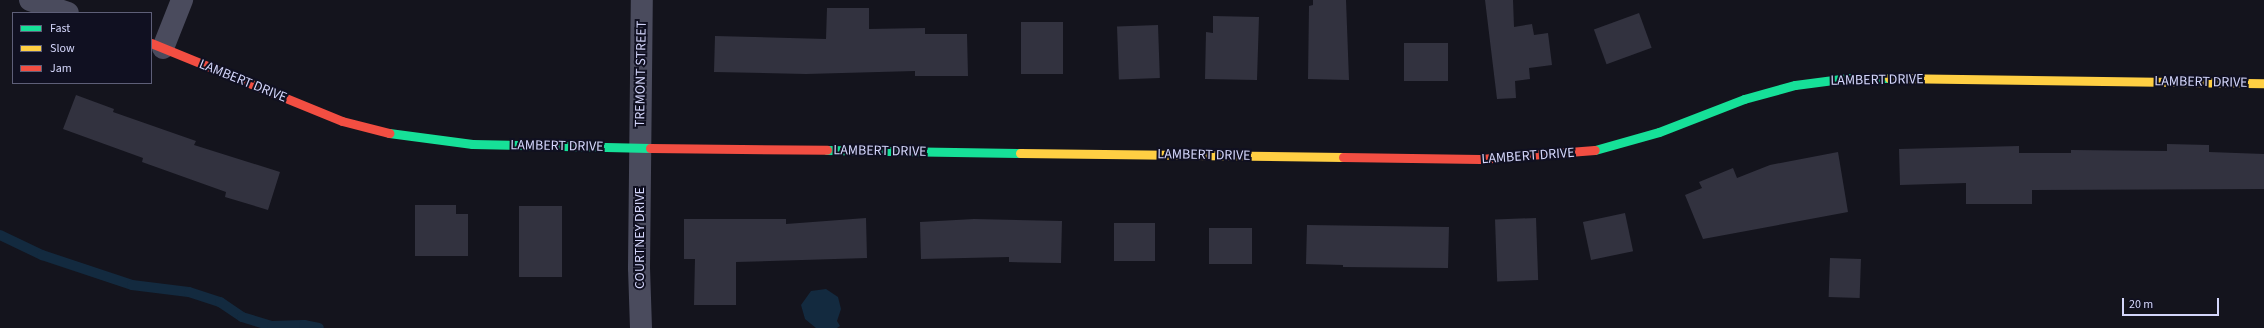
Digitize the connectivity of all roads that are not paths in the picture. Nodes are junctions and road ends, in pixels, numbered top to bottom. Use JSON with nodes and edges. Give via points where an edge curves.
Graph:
{"nodes":[{"id":1,"x":30,"y":0,"type":"edge"},
{"id":2,"x":182,"y":0,"type":"edge"},
{"id":3,"x":642,"y":0,"type":"edge"},
{"id":4,"x":65,"y":12,"type":"edge"},
{"id":5,"x":157,"y":46,"type":"edge"},
{"id":6,"x":2264,"y":83,"type":"edge"},
{"id":7,"x":640,"y":148,"type":"junction"},
{"id":8,"x":641,"y":328,"type":"edge"}],
"edges":[{"from":1,"to":4,"type":"street"},
{"from":2,"to":5,"type":"street"},
{"from":3,"to":7,"type":"street","name":"TREMONT STREET"},
{"from":5,"to":7,"type":"street","name":"LAMBERT DRIVE","via":[[342,121],[403,136],[472,144]]},
{"from":6,"to":7,"type":"street","name":"LAMBERT DRIVE","via":[[1849,78],[1795,85],[1744,99],[1659,132],[1588,152],[1480,159]]},
{"from":7,"to":8,"type":"street","name":"COURTNEY DRIVE"}]}
